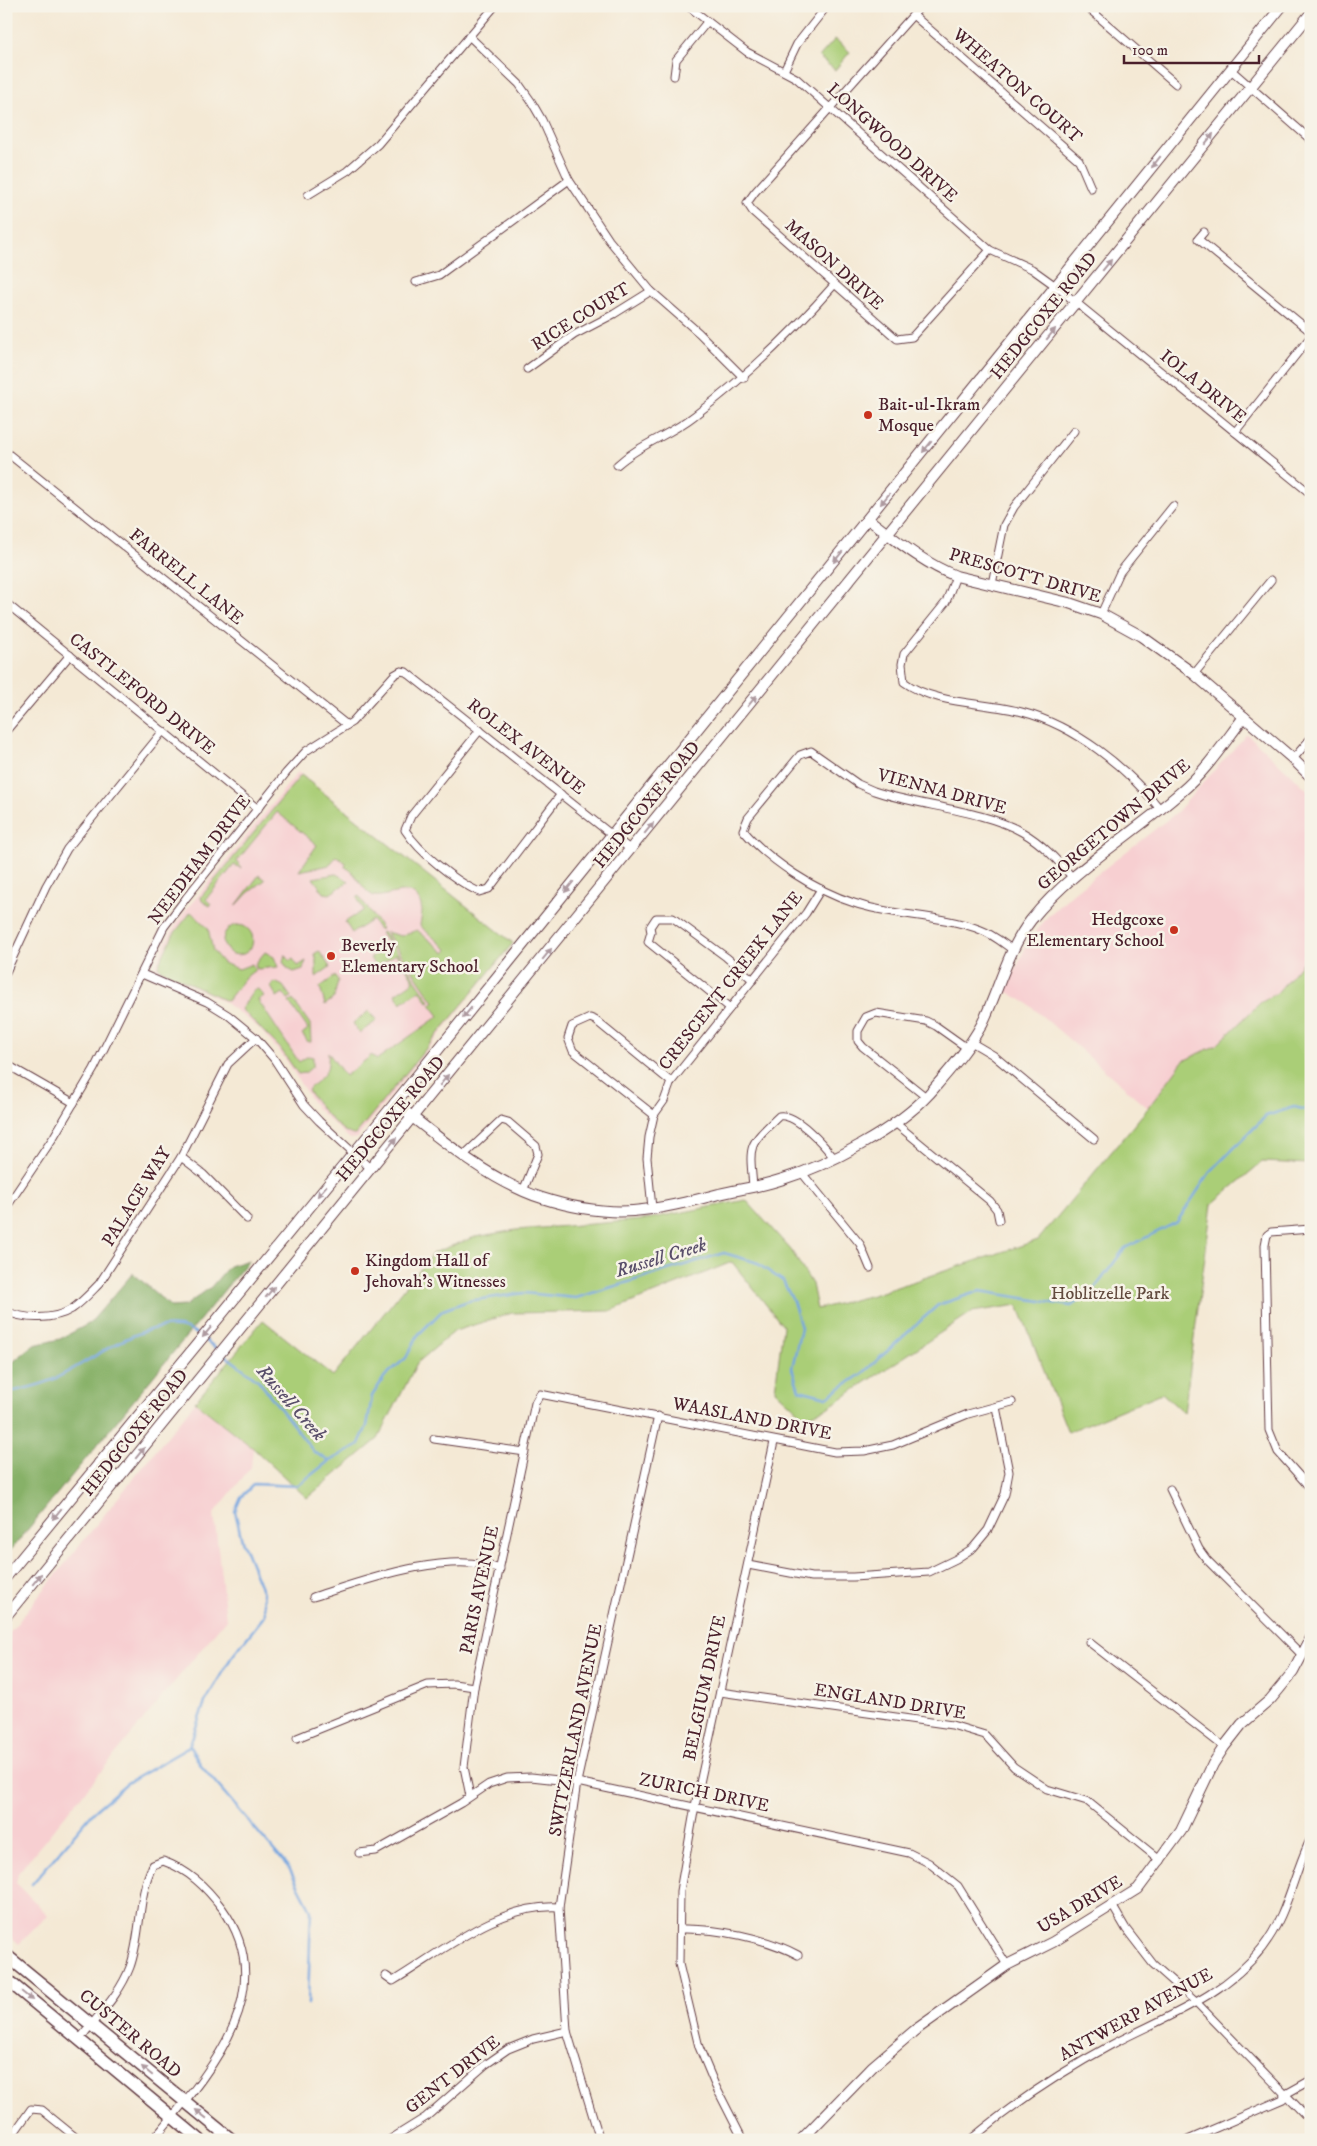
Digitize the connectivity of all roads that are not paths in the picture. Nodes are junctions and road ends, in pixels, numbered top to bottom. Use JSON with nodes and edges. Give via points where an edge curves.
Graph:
{"nodes":[{"id":1,"x":495,"y":6,"type":"edge"},
{"id":2,"x":688,"y":6,"type":"edge"},
{"id":3,"x":827,"y":6,"type":"edge"},
{"id":4,"x":921,"y":6,"type":"edge"},
{"id":5,"x":1086,"y":6,"type":"edge"},
{"id":6,"x":1282,"y":6,"type":"edge"},
{"id":7,"x":1311,"y":13,"type":"edge"},
{"id":8,"x":913,"y":15,"type":"junction"},
{"id":9,"x":707,"y":22,"type":"junction"},
{"id":10,"x":469,"y":36,"type":"junction"},
{"id":11,"x":1230,"y":69,"type":"junction"},
{"id":12,"x":784,"y":71,"type":"junction"},
{"id":13,"x":674,"y":76,"type":"dead end"},
{"id":14,"x":1176,"y":84,"type":"dead end"},
{"id":15,"x":1250,"y":88,"type":"junction"},
{"id":16,"x":830,"y":108,"type":"junction"},
{"id":17,"x":1311,"y":140,"type":"edge"},
{"id":18,"x":569,"y":180,"type":"junction"},
{"id":19,"x":1091,"y":188,"type":"dead end"},
{"id":20,"x":308,"y":195,"type":"dead end"},
{"id":21,"x":1204,"y":232,"type":"dead end"},
{"id":22,"x":990,"y":250,"type":"junction"},
{"id":23,"x":416,"y":282,"type":"dead end"},
{"id":24,"x":834,"y":285,"type":"junction"},
{"id":25,"x":1057,"y":287,"type":"junction"},
{"id":26,"x":651,"y":291,"type":"junction"},
{"id":27,"x":1076,"y":303,"type":"junction"},
{"id":28,"x":1311,"y":332,"type":"edge"},
{"id":29,"x":1311,"y":336,"type":"edge"},
{"id":30,"x":527,"y":369,"type":"dead end"},
{"id":31,"x":744,"y":378,"type":"junction"},
{"id":32,"x":1074,"y":431,"type":"dead end"},
{"id":33,"x":1235,"y":432,"type":"junction"},
{"id":34,"x":6,"y":452,"type":"edge"},
{"id":35,"x":617,"y":465,"type":"dead end"},
{"id":36,"x":1311,"y":494,"type":"edge"},
{"id":37,"x":1173,"y":506,"type":"dead end"},
{"id":38,"x":868,"y":519,"type":"junction"},
{"id":39,"x":888,"y":534,"type":"junction"},
{"id":40,"x":956,"y":576,"type":"junction"},
{"id":41,"x":1271,"y":580,"type":"dead end"},
{"id":42,"x":992,"y":584,"type":"junction"},
{"id":43,"x":6,"y":602,"type":"edge"},
{"id":44,"x":1102,"y":614,"type":"junction"},
{"id":45,"x":70,"y":655,"type":"junction"},
{"id":46,"x":401,"y":671,"type":"joint"},
{"id":47,"x":1194,"y":674,"type":"junction"},
{"id":48,"x":1244,"y":717,"type":"junction"},
{"id":49,"x":346,"y":725,"type":"junction"},
{"id":50,"x":480,"y":730,"type":"junction"},
{"id":51,"x":6,"y":731,"type":"edge"},
{"id":52,"x":164,"y":731,"type":"junction"},
{"id":53,"x":1311,"y":738,"type":"edge"},
{"id":54,"x":1293,"y":759,"type":"junction"},
{"id":55,"x":1311,"y":777,"type":"edge"},
{"id":56,"x":560,"y":794,"type":"junction"},
{"id":57,"x":258,"y":809,"type":"junction"},
{"id":58,"x":1161,"y":810,"type":"junction"},
{"id":59,"x":611,"y":834,"type":"junction"},
{"id":60,"x":631,"y":850,"type":"junction"},
{"id":61,"x":1073,"y":878,"type":"junction"},
{"id":62,"x":821,"y":889,"type":"junction"},
{"id":63,"x":1013,"y":950,"type":"junction"},
{"id":64,"x":6,"y":972,"type":"edge"},
{"id":65,"x":142,"y":974,"type":"junction"},
{"id":66,"x":753,"y":980,"type":"junction"},
{"id":67,"x":730,"y":1008,"type":"junction"},
{"id":68,"x":256,"y":1038,"type":"junction"},
{"id":69,"x":969,"y":1045,"type":"junction"},
{"id":70,"x":6,"y":1064,"type":"edge"},
{"id":71,"x":671,"y":1082,"type":"junction"},
{"id":72,"x":926,"y":1097,"type":"junction"},
{"id":73,"x":74,"y":1102,"type":"junction"},
{"id":74,"x":395,"y":1103,"type":"junction"},
{"id":75,"x":654,"y":1115,"type":"junction"},
{"id":76,"x":413,"y":1117,"type":"junction"},
{"id":77,"x":894,"y":1122,"type":"junction"},
{"id":78,"x":1094,"y":1139,"type":"dead end"},
{"id":79,"x":354,"y":1154,"type":"junction"},
{"id":80,"x":464,"y":1155,"type":"junction"},
{"id":81,"x":181,"y":1157,"type":"junction"},
{"id":82,"x":834,"y":1158,"type":"junction"},
{"id":83,"x":371,"y":1169,"type":"junction"},
{"id":84,"x":802,"y":1173,"type":"junction"},
{"id":85,"x":753,"y":1186,"type":"junction"},
{"id":86,"x":523,"y":1191,"type":"junction"},
{"id":87,"x":6,"y":1208,"type":"edge"},
{"id":88,"x":652,"y":1208,"type":"junction"},
{"id":89,"x":247,"y":1219,"type":"dead end"},
{"id":90,"x":998,"y":1220,"type":"dead end"},
{"id":91,"x":1311,"y":1229,"type":"edge"},
{"id":92,"x":870,"y":1268,"type":"dead end"},
{"id":93,"x":6,"y":1311,"type":"edge"},
{"id":94,"x":540,"y":1394,"type":"joint"},
{"id":95,"x":1012,"y":1402,"type":"dead end"},
{"id":96,"x":996,"y":1407,"type":"junction"},
{"id":97,"x":658,"y":1416,"type":"junction"},
{"id":98,"x":434,"y":1439,"type":"dead end"},
{"id":99,"x":774,"y":1442,"type":"junction"},
{"id":100,"x":525,"y":1452,"type":"junction"},
{"id":101,"x":99,"y":1463,"type":"junction"},
{"id":102,"x":118,"y":1479,"type":"junction"},
{"id":103,"x":1170,"y":1489,"type":"dead end"},
{"id":104,"x":1311,"y":1489,"type":"edge"},
{"id":105,"x":748,"y":1565,"type":"junction"},
{"id":106,"x":500,"y":1569,"type":"junction"},
{"id":107,"x":6,"y":1577,"type":"edge"},
{"id":108,"x":312,"y":1597,"type":"dead end"},
{"id":109,"x":6,"y":1616,"type":"edge"},
{"id":110,"x":1311,"y":1638,"type":"edge"},
{"id":111,"x":1090,"y":1642,"type":"dead end"},
{"id":112,"x":1302,"y":1655,"type":"junction"},
{"id":113,"x":474,"y":1687,"type":"junction"},
{"id":114,"x":720,"y":1692,"type":"junction"},
{"id":115,"x":297,"y":1738,"type":"dead end"},
{"id":116,"x":1224,"y":1747,"type":"junction"},
{"id":117,"x":577,"y":1782,"type":"junction"},
{"id":118,"x":470,"y":1796,"type":"junction"},
{"id":119,"x":695,"y":1806,"type":"junction"},
{"id":120,"x":1311,"y":1838,"type":"edge"},
{"id":121,"x":359,"y":1854,"type":"dead end"},
{"id":122,"x":1161,"y":1860,"type":"junction"},
{"id":123,"x":1112,"y":1905,"type":"junction"},
{"id":124,"x":559,"y":1907,"type":"junction"},
{"id":125,"x":680,"y":1929,"type":"junction"},
{"id":126,"x":6,"y":1955,"type":"edge"},
{"id":127,"x":798,"y":1955,"type":"dead end"},
{"id":128,"x":1007,"y":1965,"type":"junction"},
{"id":129,"x":386,"y":1976,"type":"dead end"},
{"id":130,"x":6,"y":1980,"type":"edge"},
{"id":131,"x":1196,"y":2003,"type":"junction"},
{"id":132,"x":91,"y":2024,"type":"junction"},
{"id":133,"x":567,"y":2031,"type":"junction"},
{"id":134,"x":80,"y":2039,"type":"junction"},
{"id":135,"x":1311,"y":2080,"type":"edge"},
{"id":136,"x":1284,"y":2095,"type":"junction"},
{"id":137,"x":185,"y":2102,"type":"junction"},
{"id":138,"x":172,"y":2117,"type":"junction"},
{"id":139,"x":1311,"y":2121,"type":"edge"},
{"id":140,"x":9,"y":2140,"type":"edge"},
{"id":141,"x":79,"y":2140,"type":"edge"},
{"id":142,"x":153,"y":2140,"type":"edge"},
{"id":143,"x":200,"y":2140,"type":"edge"},
{"id":144,"x":232,"y":2140,"type":"edge"},
{"id":145,"x":389,"y":2140,"type":"edge"},
{"id":146,"x":600,"y":2140,"type":"edge"},
{"id":147,"x":743,"y":2140,"type":"edge"},
{"id":148,"x":801,"y":2140,"type":"edge"},
{"id":149,"x":970,"y":2140,"type":"edge"},
{"id":150,"x":1188,"y":2140,"type":"edge"}],
"edges":[{"from":1,"to":10,"type":"street"},
{"from":2,"to":9,"type":"street","name":"LONGWOOD DRIVE"},
{"from":3,"to":12,"type":"street","via":[[797,44]]},
{"from":4,"to":8,"type":"street"},
{"from":5,"to":14,"type":"street"},
{"from":6,"to":11,"type":"main road","name":"HEDGCOXE ROAD"},
{"from":7,"to":15,"type":"main road","name":"HEDGCOXE ROAD"},
{"from":8,"to":16,"type":"street"},
{"from":8,"to":19,"type":"street","name":"WHEATON COURT","via":[[1079,160]]},
{"from":9,"to":12,"type":"street","name":"LONGWOOD DRIVE","via":[[747,52]]},
{"from":9,"to":13,"type":"street","via":[[676,60]]},
{"from":10,"to":18,"type":"street","via":[[519,84],[531,101]]},
{"from":10,"to":20,"type":"street","via":[[378,144],[348,171]]},
{"from":11,"to":15,"type":"street"},
{"from":11,"to":25,"type":"main road","name":"HEDGCOXE ROAD","one_way":true},
{"from":12,"to":16,"type":"street","name":"LONGWOOD DRIVE"},
{"from":15,"to":17,"type":"street"},
{"from":27,"to":15,"type":"main road","name":"HEDGCOXE ROAD","one_way":true},
{"from":16,"to":22,"type":"street","name":"LONGWOOD DRIVE"},
{"from":16,"to":24,"type":"street","name":"MASON DRIVE","via":[[747,203]]},
{"from":18,"to":23,"type":"street","via":[[439,274]]},
{"from":18,"to":26,"type":"street","via":[[609,240]]},
{"from":21,"to":28,"type":"street","via":[[1198,239]]},
{"from":22,"to":24,"type":"street","name":"MASON DRIVE","via":[[907,339],[893,337]]},
{"from":22,"to":25,"type":"street","name":"LONGWOOD DRIVE","via":[[1032,269]]},
{"from":24,"to":31,"type":"street","via":[[793,332]]},
{"from":25,"to":27,"type":"street","name":"LONGWOOD DRIVE"},
{"from":25,"to":38,"type":"main road","name":"HEDGCOXE ROAD","one_way":true},
{"from":26,"to":30,"type":"street","name":"RICE COURT","via":[[574,335]]},
{"from":26,"to":31,"type":"street"},
{"from":27,"to":33,"type":"street","name":"IOLA DRIVE"},
{"from":39,"to":27,"type":"main road","name":"HEDGCOXE ROAD","one_way":true},
{"from":29,"to":33,"type":"street"},
{"from":31,"to":35,"type":"street","via":[[692,418],[631,452]]},
{"from":32,"to":42,"type":"street","via":[[1014,507],[1004,525]]},
{"from":33,"to":36,"type":"street","name":"IOLA DRIVE"},
{"from":34,"to":49,"type":"street","name":"FARRELL LANE"},
{"from":37,"to":44,"type":"street","via":[[1120,572]]},
{"from":38,"to":39,"type":"main road","name":"PRESCOTT DRIVE"},
{"from":38,"to":59,"type":"main road","name":"HEDGCOXE ROAD","one_way":true},
{"from":39,"to":40,"type":"main road","name":"PRESCOTT DRIVE","via":[[920,558]]},
{"from":60,"to":39,"type":"main road","name":"HEDGCOXE ROAD","one_way":true},
{"from":40,"to":42,"type":"main road","name":"PRESCOTT DRIVE"},
{"from":40,"to":58,"type":"street","via":[[946,602],[904,654],[904,682],[927,694],[1048,720],[1100,751],[1138,784]]},
{"from":41,"to":47,"type":"street"},
{"from":42,"to":44,"type":"main road","name":"PRESCOTT DRIVE"},
{"from":43,"to":45,"type":"street","name":"CASTLEFORD DRIVE"},
{"from":44,"to":47,"type":"main road","name":"PRESCOTT DRIVE","via":[[1141,636]]},
{"from":45,"to":51,"type":"street"},
{"from":45,"to":52,"type":"street","name":"CASTLEFORD DRIVE"},
{"from":46,"to":49,"type":"street","name":"NEEDHAM DRIVE","via":[[394,674]]},
{"from":46,"to":50,"type":"street","name":"ROLEX AVENUE"},
{"from":47,"to":48,"type":"main road","name":"PRESCOTT DRIVE"},
{"from":48,"to":54,"type":"main road","name":"PRESCOTT DRIVE"},
{"from":48,"to":58,"type":"main road","name":"GEORGETOWN DRIVE","via":[[1204,770]]},
{"from":49,"to":57,"type":"street","name":"NEEDHAM DRIVE","via":[[306,751]]},
{"from":50,"to":56,"type":"street","name":"ROLEX AVENUE"},
{"from":50,"to":56,"type":"street","via":[[411,816],[405,830],[414,844],[469,887],[479,892],[489,889]]},
{"from":52,"to":57,"type":"street","name":"CASTLEFORD DRIVE"},
{"from":52,"to":64,"type":"street","via":[[67,849]]},
{"from":53,"to":54,"type":"street"},
{"from":54,"to":55,"type":"main road","name":"PRESCOTT DRIVE"},
{"from":56,"to":59,"type":"street","name":"ROLEX AVENUE"},
{"from":57,"to":65,"type":"street","name":"NEEDHAM DRIVE","via":[[164,927]]},
{"from":58,"to":61,"type":"main road","name":"GEORGETOWN DRIVE"},
{"from":59,"to":60,"type":"street","name":"ROLEX AVENUE"},
{"from":59,"to":74,"type":"main road","name":"HEDGCOXE ROAD","one_way":true},
{"from":76,"to":60,"type":"main road","name":"HEDGCOXE ROAD","one_way":true},
{"from":61,"to":62,"type":"street","name":"VIENNA DRIVE","via":[[1043,847],[1023,832],[984,818],[874,791],[852,780],[811,751],[800,755],[748,818],[743,830],[753,842],[805,881]]},
{"from":61,"to":63,"type":"main road","name":"GEORGETOWN DRIVE","via":[[1030,922]]},
{"from":62,"to":63,"type":"street","via":[[854,903],[957,922],[983,930]]},
{"from":62,"to":66,"type":"street","name":"CRESCENT CREEK LANE"},
{"from":63,"to":69,"type":"main road","name":"GEORGETOWN DRIVE","via":[[983,1022]]},
{"from":65,"to":68,"type":"street","via":[[208,1002]]},
{"from":65,"to":73,"type":"street","name":"NEEDHAM DRIVE"},
{"from":66,"to":67,"type":"street","name":"CRESCENT CREEK LANE"},
{"from":66,"to":67,"type":"street","via":[[674,918],[656,918],[650,927],[648,942]]},
{"from":67,"to":71,"type":"street","name":"CRESCENT CREEK LANE"},
{"from":68,"to":79,"type":"street","via":[[304,1105]]},
{"from":68,"to":81,"type":"street","name":"PALACE WAY","via":[[228,1064]]},
{"from":69,"to":72,"type":"main road","name":"GEORGETOWN DRIVE"},
{"from":69,"to":72,"type":"street","via":[[926,1021],[876,1013],[866,1017],[858,1031],[858,1041]]},
{"from":69,"to":78,"type":"street","via":[[993,1055]]},
{"from":70,"to":73,"type":"street"},
{"from":71,"to":75,"type":"street","name":"CRESCENT CREEK LANE"},
{"from":71,"to":75,"type":"street","via":[[595,1020],[590,1018],[572,1026],[568,1038],[573,1051]]},
{"from":72,"to":77,"type":"main road","name":"GEORGETOWN DRIVE"},
{"from":73,"to":87,"type":"street","name":"NEEDHAM DRIVE"},
{"from":74,"to":76,"type":"main road","name":"GEORGETOWN DRIVE"},
{"from":74,"to":79,"type":"main road","name":"HEDGCOXE ROAD"},
{"from":75,"to":88,"type":"street","name":"CRESCENT CREEK LANE","via":[[647,1158]]},
{"from":76,"to":80,"type":"main road","name":"GEORGETOWN DRIVE"},
{"from":83,"to":76,"type":"main road","name":"HEDGCOXE ROAD","one_way":true},
{"from":77,"to":82,"type":"main road","name":"GEORGETOWN DRIVE"},
{"from":77,"to":90,"type":"street","via":[[990,1201]]},
{"from":79,"to":83,"type":"street"},
{"from":79,"to":101,"type":"main road","name":"HEDGCOXE ROAD","one_way":true},
{"from":80,"to":86,"type":"main road","name":"GEORGETOWN DRIVE"},
{"from":80,"to":86,"type":"street","via":[[501,1120],[508,1122],[536,1146],[538,1154]]},
{"from":81,"to":89,"type":"street","via":[[203,1174]]},
{"from":81,"to":93,"type":"street","name":"PALACE WAY","via":[[118,1258],[83,1301],[70,1310],[50,1316],[16,1316]]},
{"from":82,"to":84,"type":"main road","name":"GEORGETOWN DRIVE"},
{"from":82,"to":85,"type":"street","via":[[824,1144],[790,1116],[779,1116],[757,1137],[750,1150]]},
{"from":102,"to":83,"type":"main road","name":"HEDGCOXE ROAD","one_way":true},
{"from":84,"to":85,"type":"main road","name":"GEORGETOWN DRIVE"},
{"from":84,"to":92,"type":"street","via":[[860,1244]]},
{"from":85,"to":88,"type":"main road","name":"GEORGETOWN DRIVE"},
{"from":86,"to":88,"type":"main road","name":"GEORGETOWN DRIVE","via":[[593,1209],[634,1211]]},
{"from":91,"to":104,"type":"street","via":[[1277,1230],[1267,1235],[1265,1255],[1269,1430],[1278,1452]]},
{"from":94,"to":97,"type":"street","name":"WAASLAND DRIVE"},
{"from":94,"to":100,"type":"street","name":"PARIS AVENUE"},
{"from":95,"to":96,"type":"street","name":"WAASLAND DRIVE"},
{"from":96,"to":99,"type":"street","name":"WAASLAND DRIVE","via":[[968,1414],[893,1445],[864,1450],[835,1452]]},
{"from":96,"to":105,"type":"street","via":[[1009,1472],[1005,1494],[988,1530],[962,1556],[929,1572],[853,1577],[811,1577]]},
{"from":97,"to":99,"type":"street","name":"WAASLAND DRIVE"},
{"from":97,"to":117,"type":"street","name":"SWITZERLAND AVENUE"},
{"from":98,"to":100,"type":"street"},
{"from":99,"to":105,"type":"street","name":"BELGIUM DRIVE"},
{"from":100,"to":106,"type":"street","name":"PARIS AVENUE"},
{"from":101,"to":102,"type":"main road"},
{"from":101,"to":107,"type":"main road","name":"HEDGCOXE ROAD","one_way":true},
{"from":109,"to":102,"type":"main road","name":"HEDGCOXE ROAD","one_way":true},
{"from":103,"to":112,"type":"street","via":[[1199,1550]]},
{"from":105,"to":114,"type":"street","name":"BELGIUM DRIVE"},
{"from":106,"to":108,"type":"street","via":[[488,1564],[456,1564],[400,1569]]},
{"from":106,"to":113,"type":"street","name":"PARIS AVENUE"},
{"from":110,"to":112,"type":"main road","name":"USA DRIVE"},
{"from":111,"to":116,"type":"street"},
{"from":112,"to":116,"type":"main road","name":"USA DRIVE","via":[[1293,1672],[1270,1700],[1242,1724]]},
{"from":113,"to":115,"type":"street","via":[[428,1685]]},
{"from":113,"to":118,"type":"street","name":"PARIS AVENUE","via":[[464,1767]]},
{"from":114,"to":119,"type":"street","name":"BELGIUM DRIVE"},
{"from":114,"to":122,"type":"street","name":"ENGLAND DRIVE","via":[[952,1725],[985,1735],[1029,1779],[1047,1789],[1087,1801]]},
{"from":116,"to":122,"type":"main road","name":"USA DRIVE","via":[[1212,1764],[1181,1830]]},
{"from":117,"to":118,"type":"street","name":"ZURICH DRIVE","via":[[507,1778]]},
{"from":117,"to":119,"type":"street","name":"ZURICH DRIVE"},
{"from":117,"to":124,"type":"street","name":"SWITZERLAND AVENUE"},
{"from":118,"to":121,"type":"street","name":"ZURICH DRIVE","via":[[376,1851]]},
{"from":119,"to":125,"type":"street","name":"BELGIUM DRIVE","via":[[680,1891]]},
{"from":119,"to":128,"type":"street","name":"ZURICH DRIVE","via":[[908,1853],[929,1863],[958,1886]]},
{"from":120,"to":131,"type":"street","name":"ANTWERP AVENUE","via":[[1289,1901],[1263,1947],[1242,1970]]},
{"from":122,"to":123,"type":"main road","name":"USA DRIVE","via":[[1138,1889]]},
{"from":123,"to":128,"type":"main road","name":"USA DRIVE","via":[[1053,1942]]},
{"from":123,"to":131,"type":"street","via":[[1153,1964]]},
{"from":124,"to":129,"type":"street","via":[[534,1907],[510,1913],[392,1981]]},
{"from":124,"to":133,"type":"street","name":"SWITZERLAND AVENUE"},
{"from":125,"to":127,"type":"street","via":[[703,1928],[782,1947]]},
{"from":125,"to":147,"type":"street","name":"BELGIUM DRIVE","via":[[679,1964],[699,2048]]},
{"from":126,"to":132,"type":"main road","name":"CUSTER ROAD"},
{"from":128,"to":148,"type":"main road","name":"USA DRIVE","via":[[914,2031],[873,2066]]},
{"from":130,"to":134,"type":"main road","name":"CUSTER ROAD","one_way":true},
{"from":131,"to":136,"type":"street"},
{"from":131,"to":149,"type":"street","name":"ANTWERP AVENUE","via":[[1060,2073]]},
{"from":132,"to":134,"type":"street"},
{"from":137,"to":132,"type":"main road","name":"CUSTER ROAD","one_way":true},
{"from":132,"to":137,"type":"street","via":[[120,1991],[131,1965],[146,1884],[153,1865],[163,1862],[173,1865],[203,1885],[228,1916],[246,1970],[243,1992],[226,2042],[210,2070]]},
{"from":133,"to":145,"type":"street","name":"GENT DRIVE","via":[[508,2049],[426,2117]]},
{"from":133,"to":146,"type":"street","name":"SWITZERLAND AVENUE"},
{"from":134,"to":138,"type":"main road","name":"CUSTER ROAD"},
{"from":135,"to":136,"type":"street"},
{"from":136,"to":139,"type":"street"},
{"from":136,"to":150,"type":"street","via":[[1283,2099]]},
{"from":137,"to":138,"type":"street"},
{"from":144,"to":137,"type":"main road","name":"CUSTER ROAD","one_way":true},
{"from":138,"to":142,"type":"street"},
{"from":138,"to":143,"type":"main road","name":"CUSTER ROAD"},
{"from":140,"to":141,"type":"street","via":[[31,2109],[36,2108]]}]}
